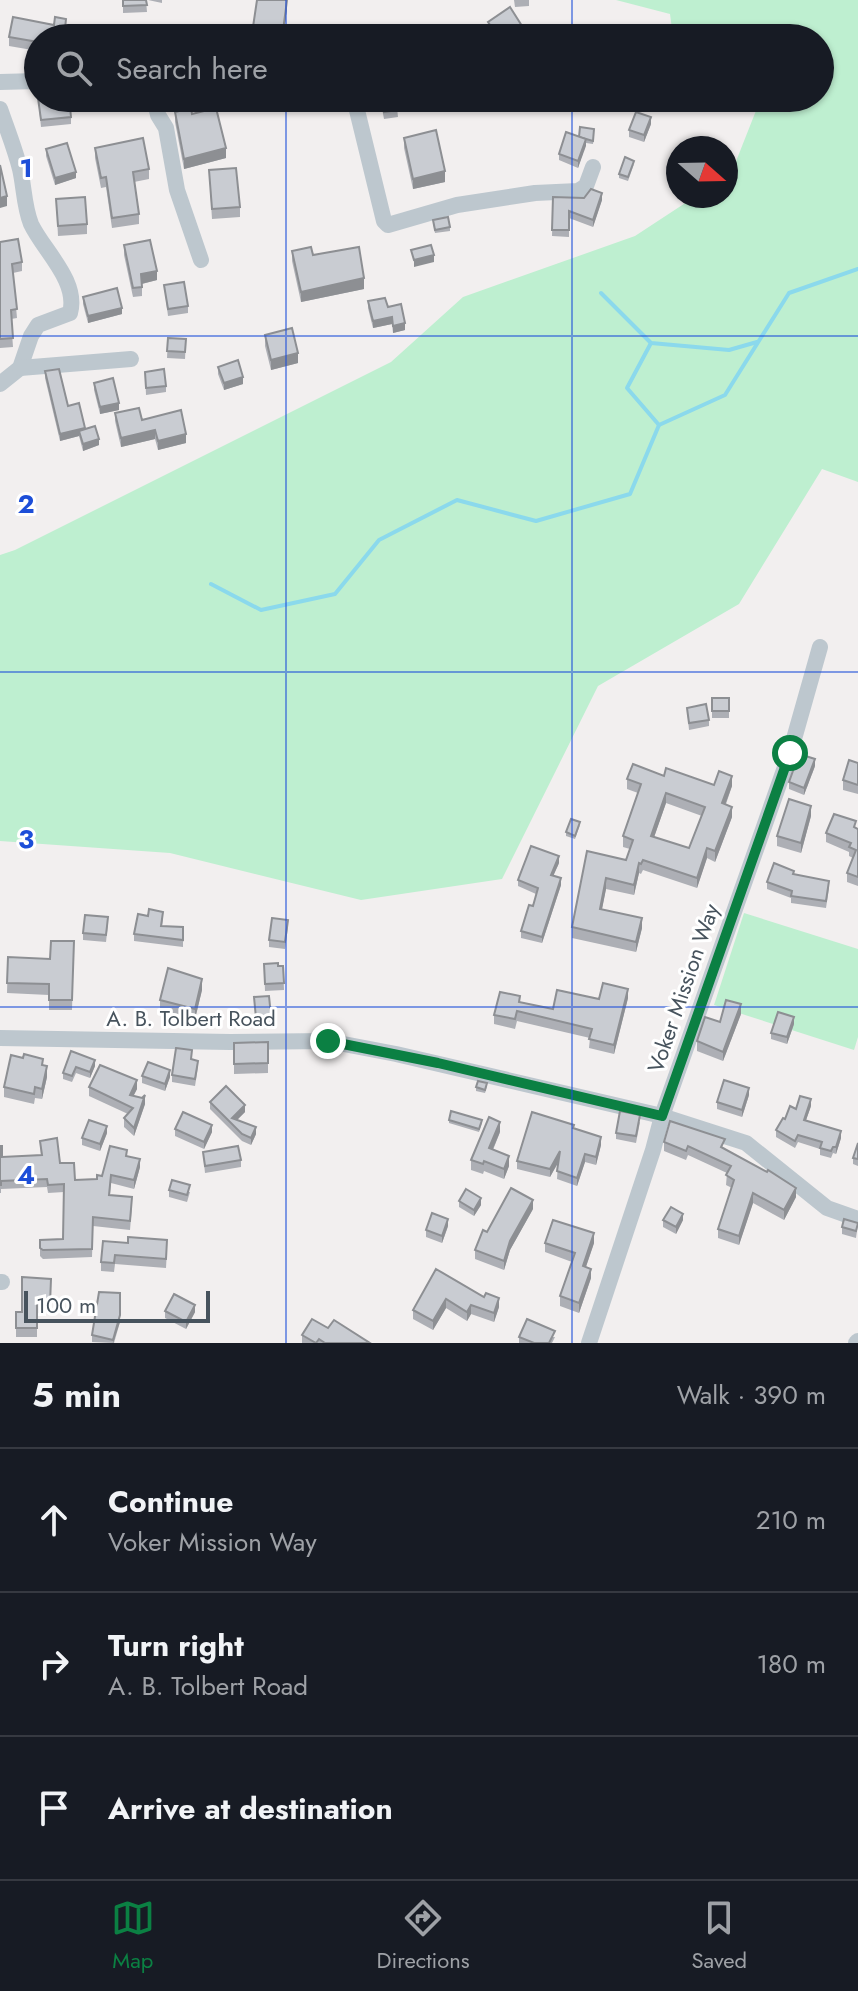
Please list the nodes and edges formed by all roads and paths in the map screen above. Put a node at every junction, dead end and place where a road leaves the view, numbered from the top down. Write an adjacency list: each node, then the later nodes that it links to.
1 (24, 81): 2 (street)
2 (0, 82)
3 (0, 109): 9 (street)
4 (157, 112): 7 (street)
5 (357, 112): 6 (street)
6 (593, 167)
7 (201, 260)
8 (131, 359): 9 (street)
9 (20, 368): 10 (street)
10 (0, 384)
11 (820, 647): 13 (street, Voker Mission Way)
12 (0, 1038): 13 (street, A. B. Tolbert Road)
13 (662, 1116): 14 (street, A. B. Tolbert Road); 15 (street, Voker Mission Way)
14 (858, 1219)
15 (589, 1343)

